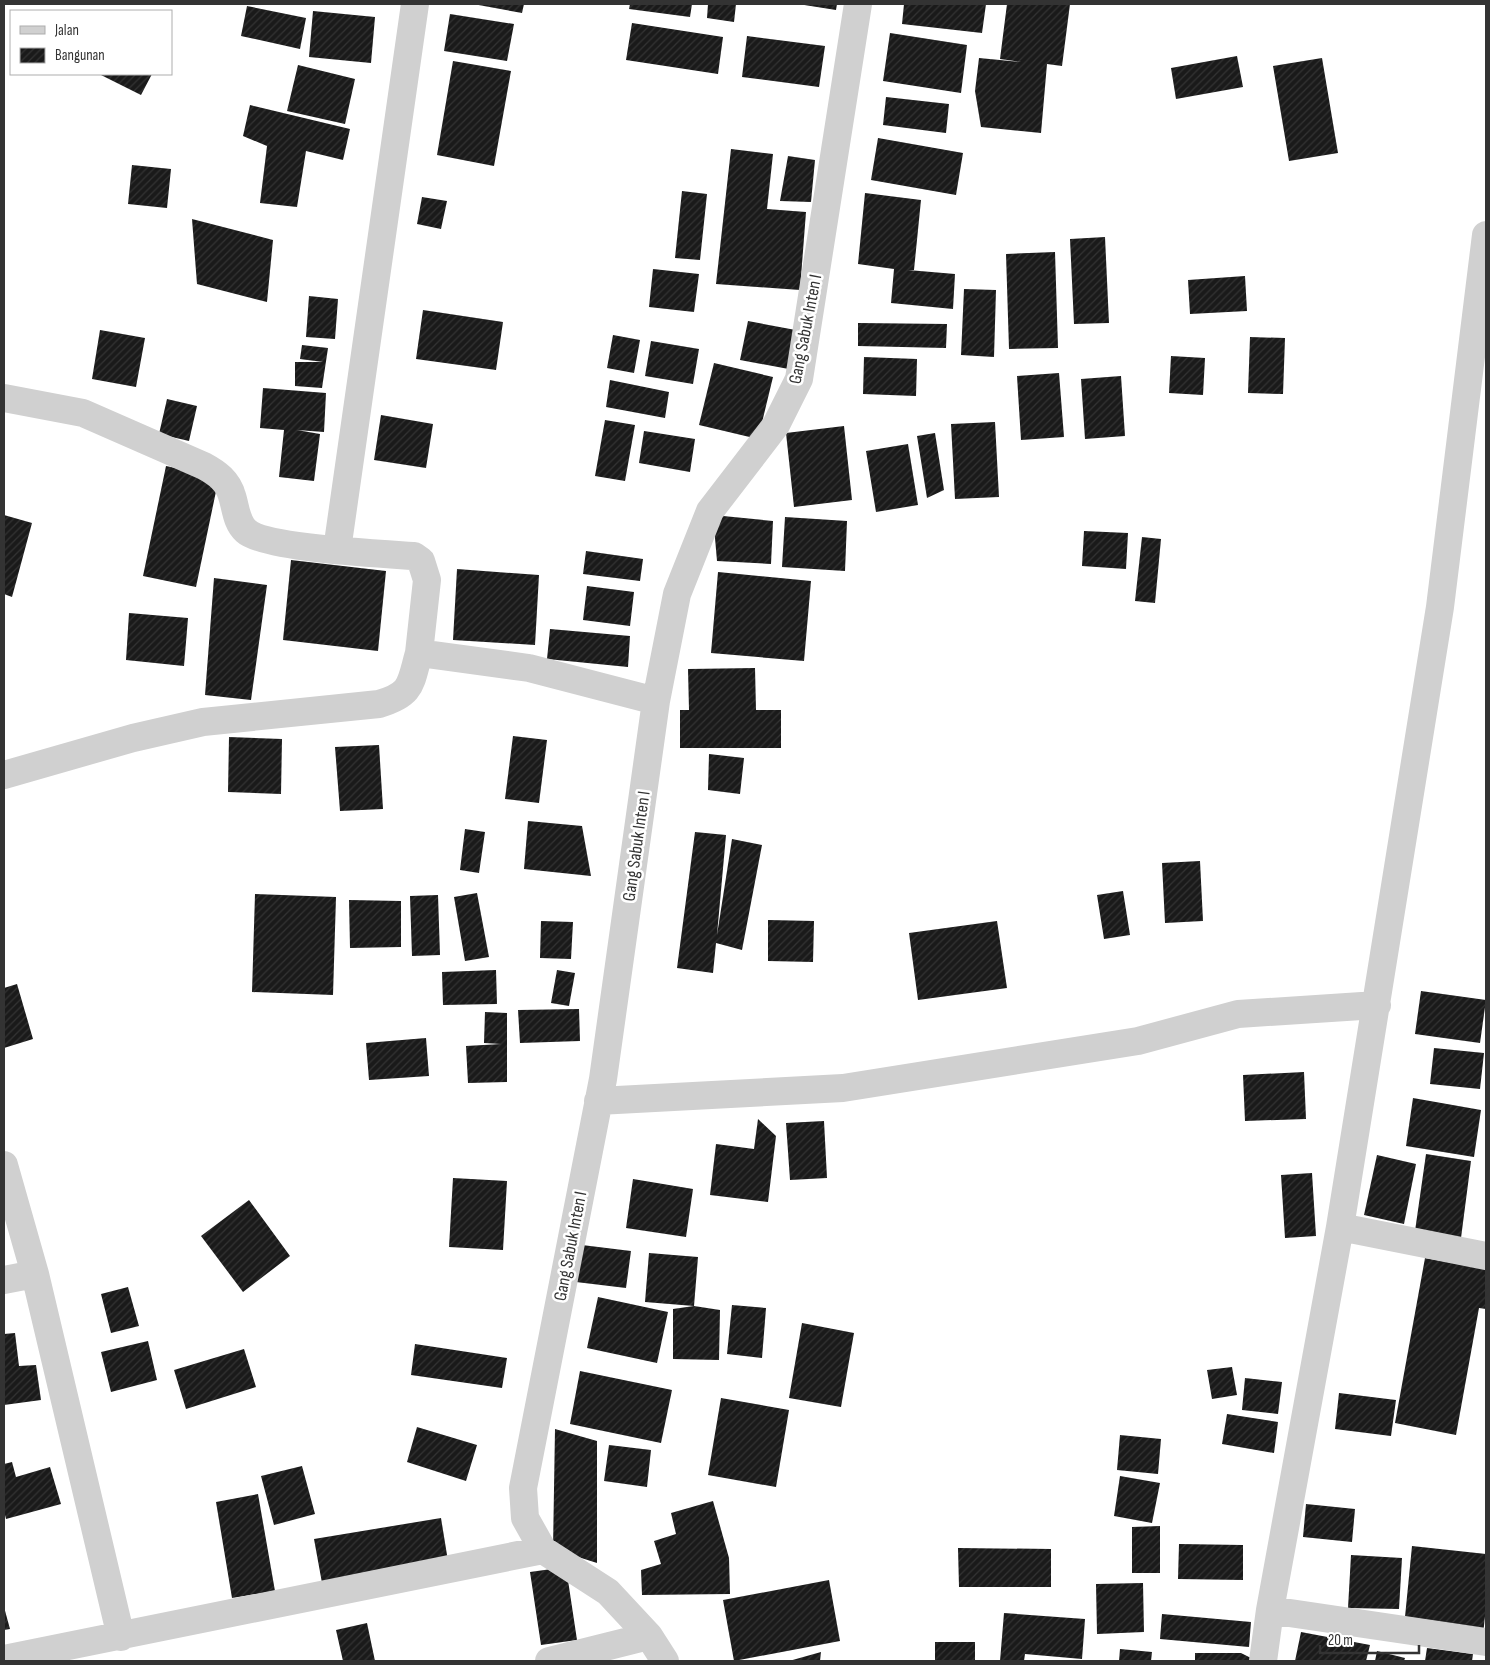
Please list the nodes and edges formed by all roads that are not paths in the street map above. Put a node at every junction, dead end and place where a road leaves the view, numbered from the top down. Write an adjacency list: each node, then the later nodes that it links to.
1 (415, 4): 5 (street)
2 (858, 4): 7 (street, Gang Sabuk Inten I)
3 (1486, 235): 9 (street)
4 (4, 398): 5 (street)
5 (337, 550): 6 (street)
6 (419, 653): 7 (street); 8 (street)
7 (656, 701): 10 (street, Gang Sabuk Inten I)
8 (4, 775)
9 (1377, 1005): 10 (street); 12 (street)
10 (598, 1101): 16 (street, Gang Sabuk Inten I)
11 (4, 1165): 14 (street)
12 (1340, 1227): 13 (street); 17 (street)
13 (1486, 1256)
14 (35, 1274): 15 (street); 19 (street)
15 (4, 1280)
16 (543, 1550): 18 (street, Gang Sabuk Inten I); 19 (street)
17 (1270, 1610): 20 (street); 24 (street)
18 (649, 1636): 22 (street); 23 (street, Gang Sabuk Inten I)
19 (121, 1637): 21 (street)
20 (1486, 1642)
21 (4, 1660)
22 (549, 1661)
23 (665, 1661)
24 (1263, 1661)

